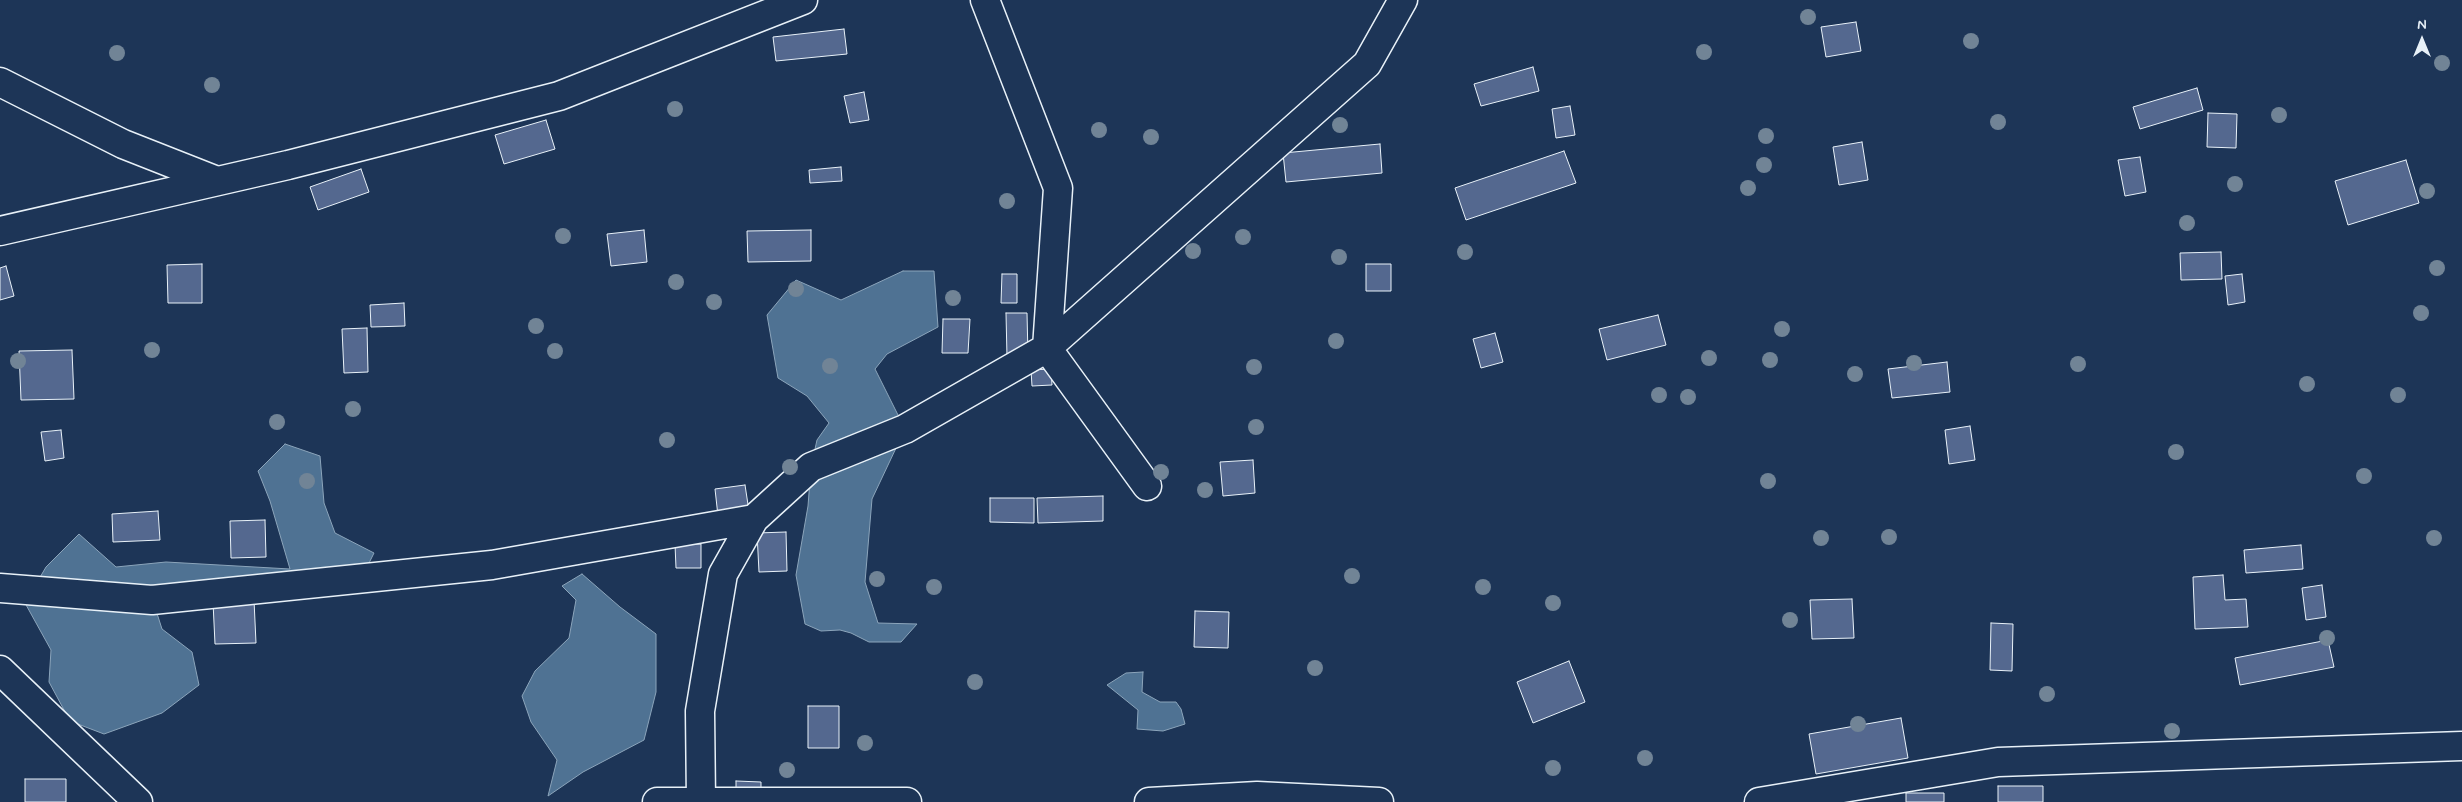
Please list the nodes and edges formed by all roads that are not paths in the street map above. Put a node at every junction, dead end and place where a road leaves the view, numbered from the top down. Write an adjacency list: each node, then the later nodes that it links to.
1 (803, 0): 5 (street)
2 (985, 0): 7 (street)
3 (1403, 0): 7 (street)
4 (0, 82): 5 (street)
5 (217, 181): 6 (street)
6 (0, 231)
7 (1047, 348): 8 (street); 9 (street)
8 (1147, 486)
9 (754, 519): 10 (street); 15 (street)
10 (0, 588)
11 (0, 670): 13 (street)
12 (2462, 746): 19 (street)
13 (138, 802)
14 (657, 802): 15 (street)
15 (701, 802): 16 (street)
16 (907, 802)
17 (1149, 802): 18 (street)
18 (1379, 802)
19 (1759, 802)

